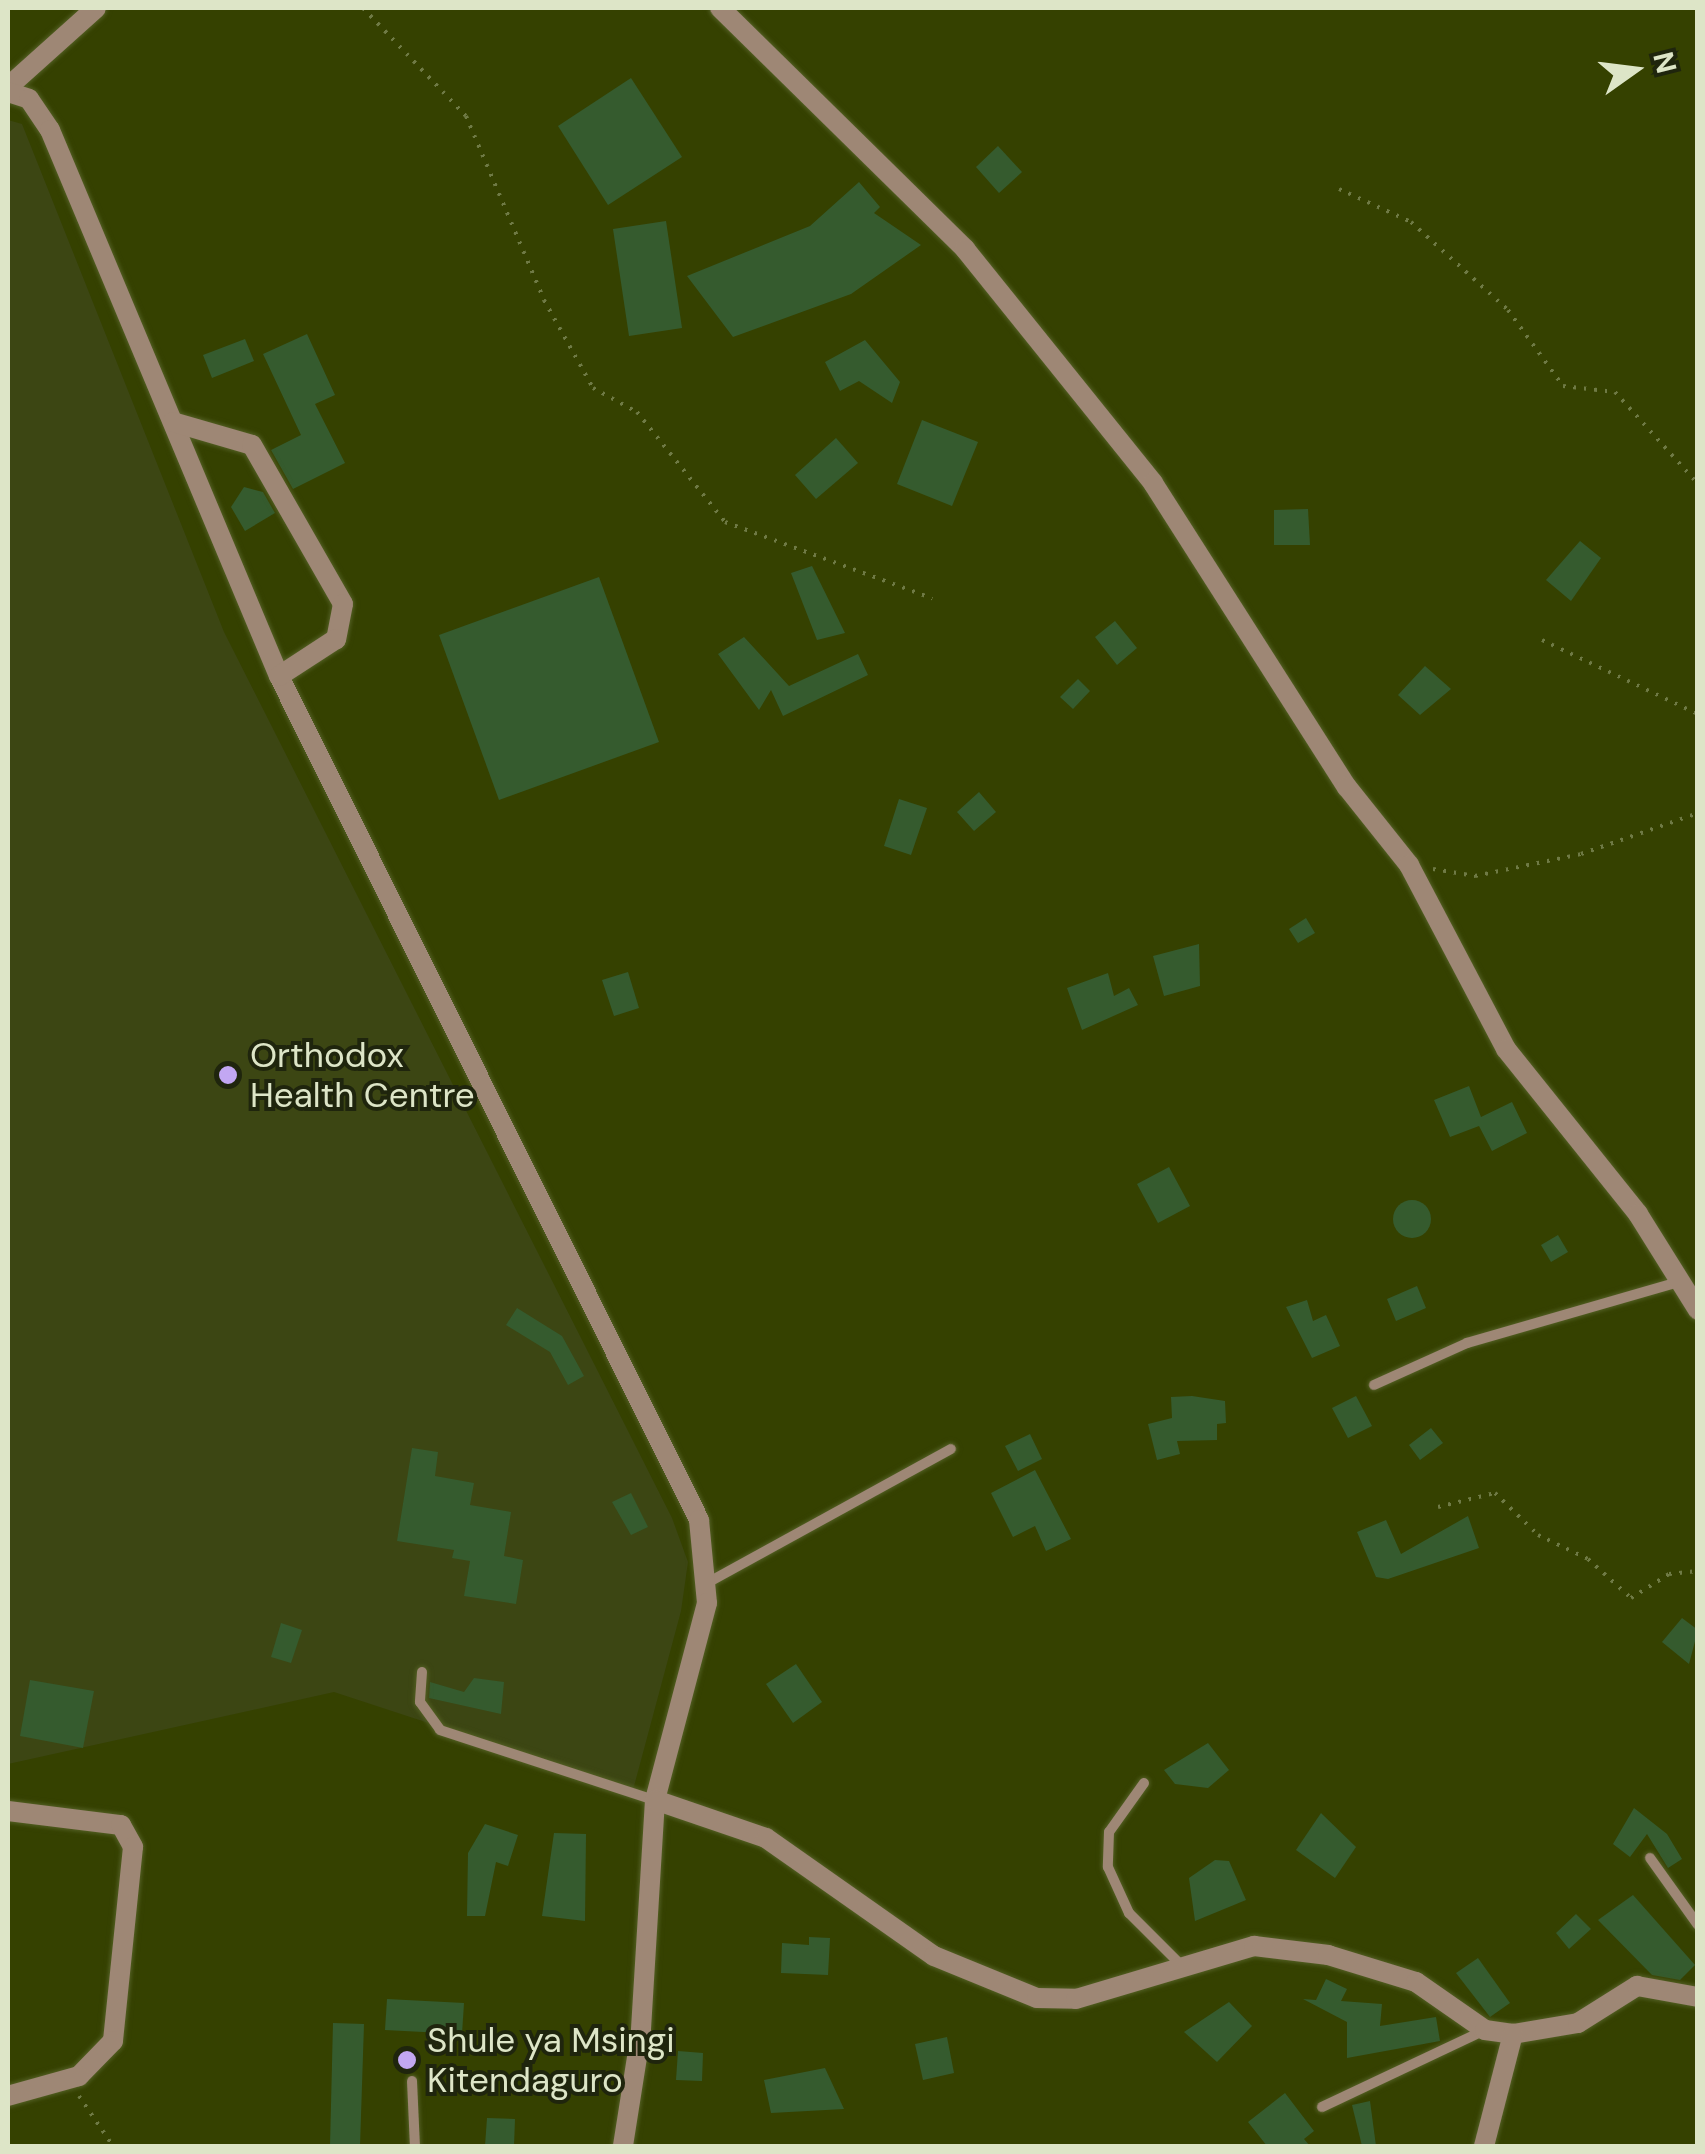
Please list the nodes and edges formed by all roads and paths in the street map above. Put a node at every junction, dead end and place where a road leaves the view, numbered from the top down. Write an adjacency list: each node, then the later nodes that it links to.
1 (96, 8): 4 (street)
2 (364, 8): 8 (path)
3 (720, 8): 13 (street)
4 (8, 90): 6 (street)
5 (1339, 189): 7 (path)
6 (174, 422): 10 (street); 10 (street)
7 (1698, 484)
8 (932, 598)
9 (1542, 640): 11 (path)
10 (279, 676): 20 (street)
11 (1698, 714)
12 (1698, 813): 13 (path)
13 (1408, 864): 14 (street)
14 (1678, 1282): 15 (street); 16 (lane)
15 (1698, 1310)
16 (1374, 1385)
17 (951, 1449): 20 (lane)
18 (1438, 1507): 19 (path)
19 (1698, 1572)
20 (709, 1582): 23 (street)
21 (422, 1672): 23 (lane)
22 (1144, 1783): 27 (lane)
23 (655, 1800): 27 (street); 37 (street)
24 (8, 1811): 31 (street)
25 (1650, 1858): 26 (lane)
26 (1698, 1924)
27 (1178, 1962): 29 (street)
28 (1698, 1997): 30 (street)
29 (1485, 2030): 30 (street); 34 (lane)
30 (1513, 2034): 38 (street)
31 (66, 2081): 33 (street); 35 (path)
32 (412, 2081): 36 (lane)
33 (8, 2096)
34 (1322, 2106)
35 (114, 2146)
36 (415, 2146)
37 (622, 2146)
38 (1484, 2146)

